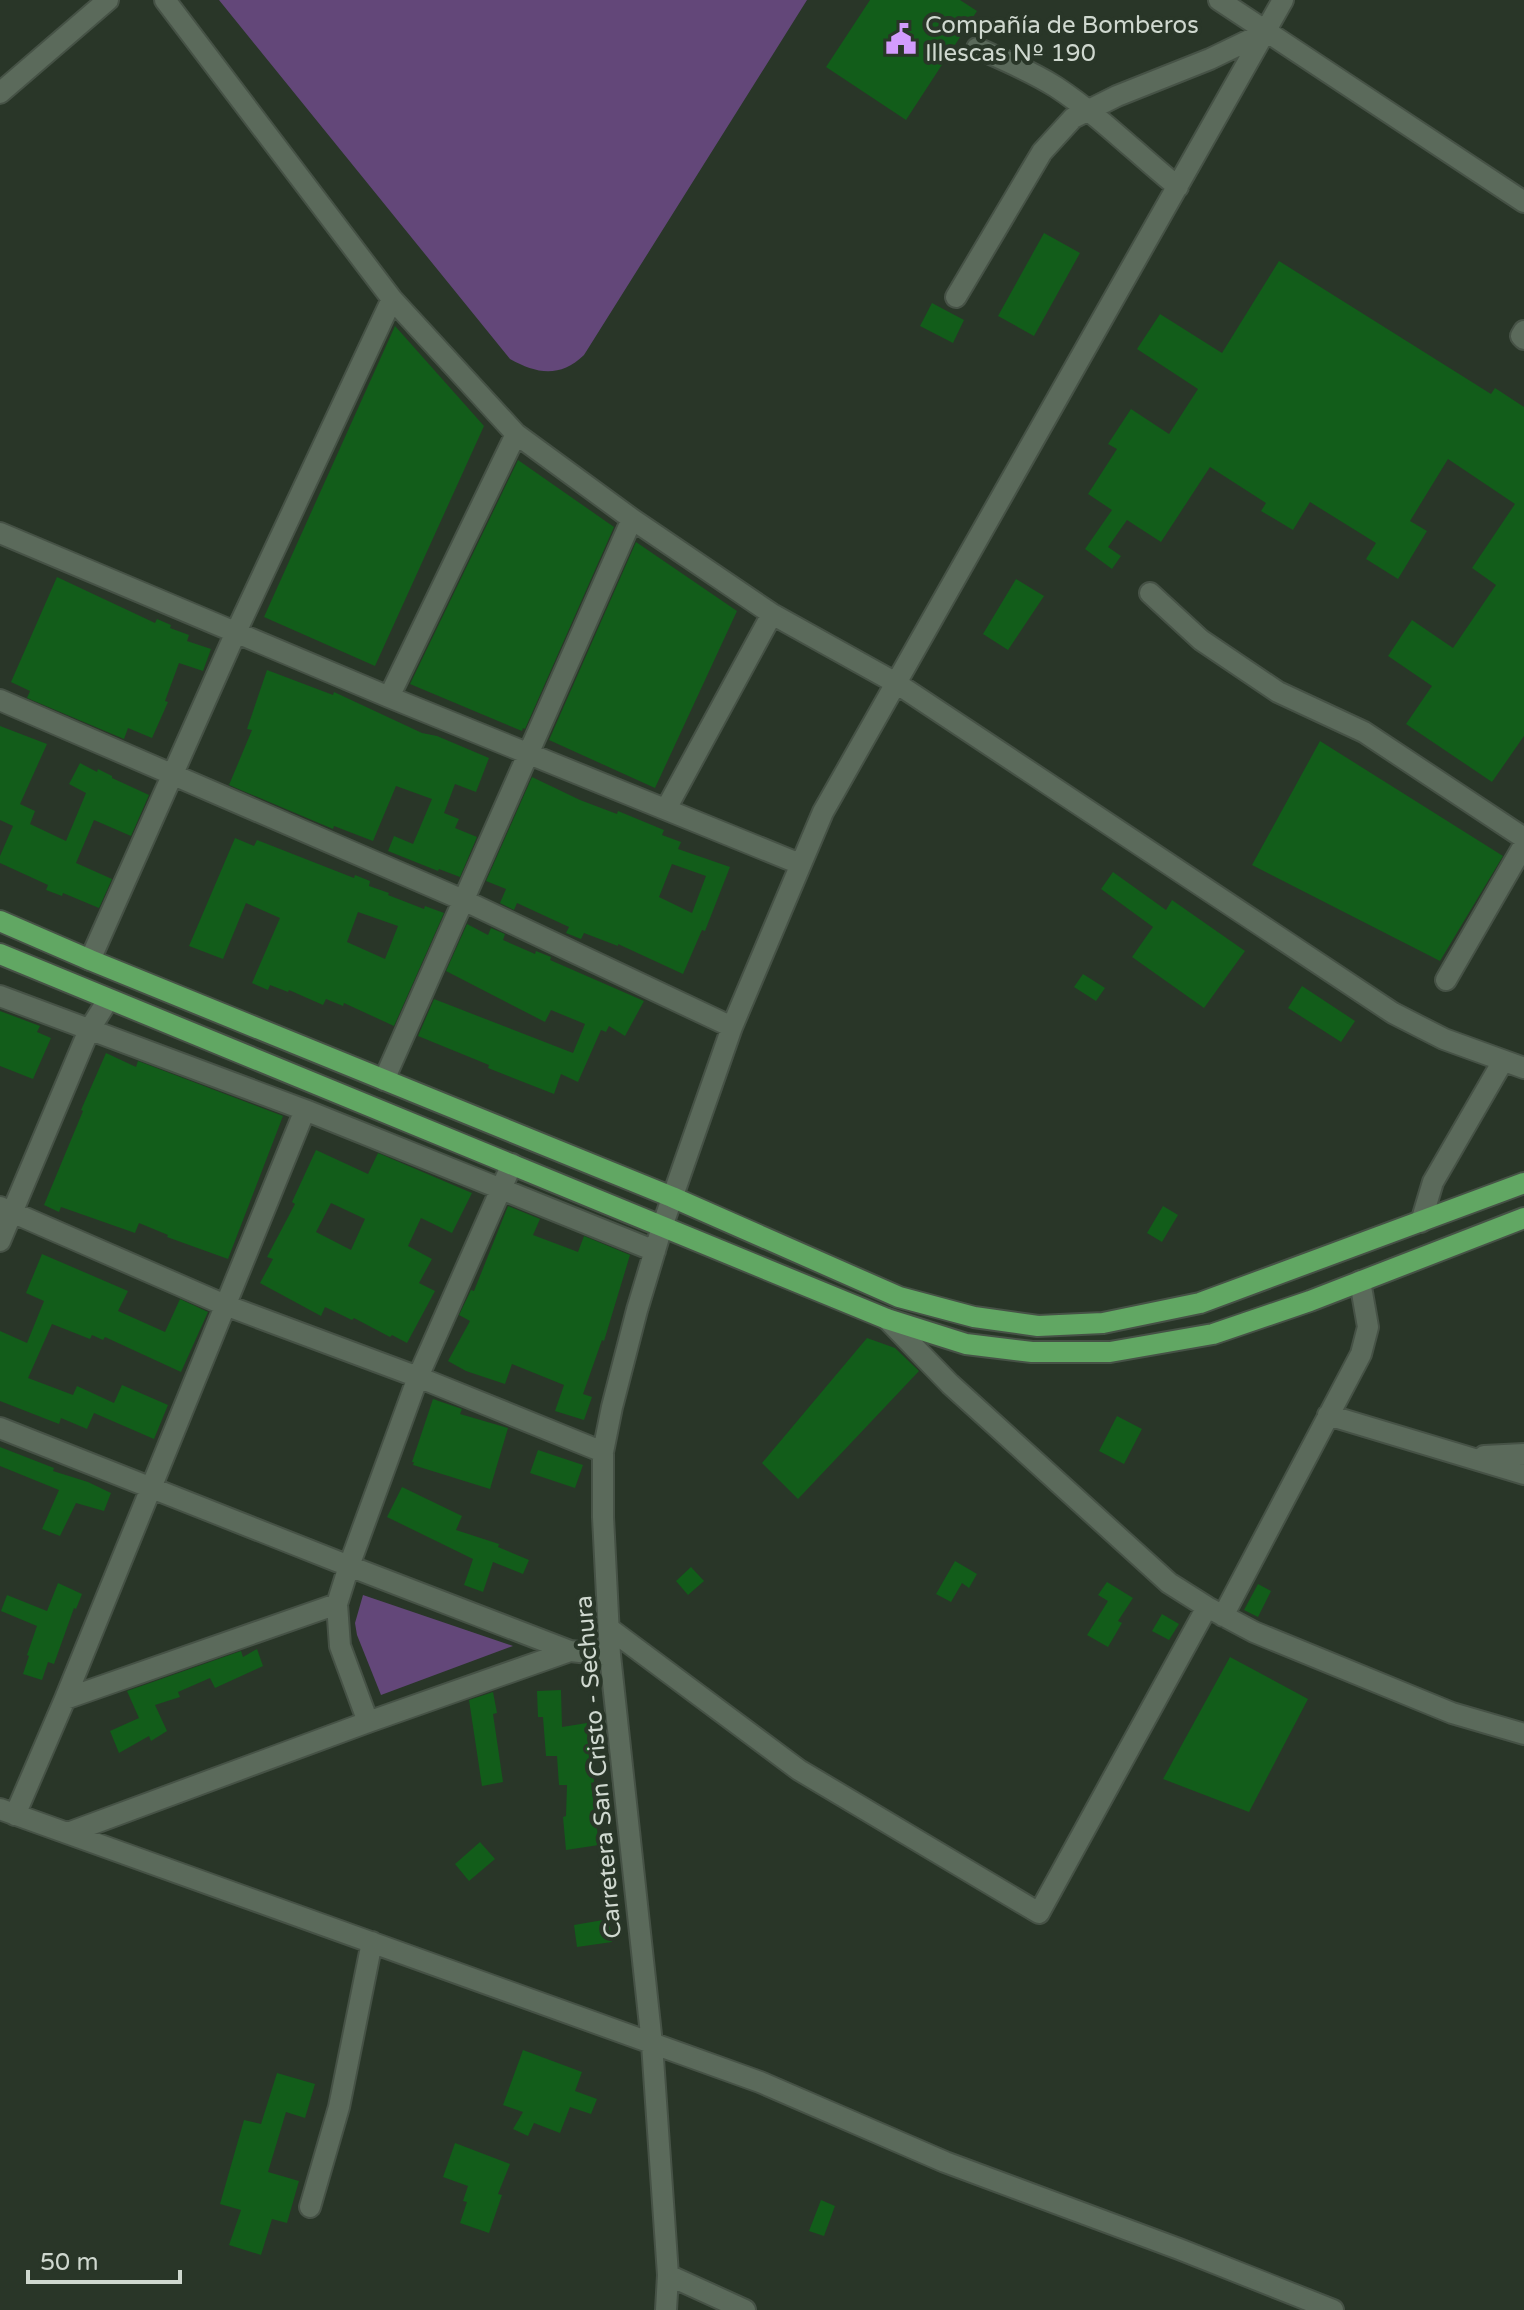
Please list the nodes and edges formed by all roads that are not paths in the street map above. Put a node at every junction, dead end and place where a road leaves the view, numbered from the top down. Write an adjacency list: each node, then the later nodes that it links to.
1 (108, 0): 7 (street)
2 (165, 0): 13 (street)
3 (1219, 0): 5 (street)
4 (1283, 0): 5 (street, Carretera San Cristo - Sechura)
5 (1266, 32): 9 (street); 10 (street, Carretera San Cristo - Sechura); 11 (street)
6 (977, 48): 9 (street)
7 (0, 93): 8 (street)
8 (0, 102)
9 (1088, 111): 10 (street); 12 (street)
10 (1178, 187): 22 (street, Carretera San Cristo - Sechura)
11 (1524, 202)
12 (956, 297)
13 (392, 299): 16 (street); 21 (street)
14 (1524, 331): 15 (street)
15 (1524, 339)
16 (516, 434): 17 (street); 23 (street)
17 (632, 519): 20 (street); 25 (street)
18 (0, 533): 21 (street)
19 (1150, 593): 28 (street)
20 (772, 614): 22 (street); 27 (street)
21 (236, 632): 23 (street); 26 (street)
22 (896, 683): 30 (street, Carretera San Cristo - Sechura); 40 (street)
23 (389, 697): 25 (street)
24 (0, 700): 26 (street)
25 (529, 752): 27 (street); 31 (street)
26 (173, 775): 31 (street); 34 (street)
27 (666, 809): 30 (street)
28 (1524, 838)
29 (1524, 845): 35 (street)
30 (800, 864): 38 (street, Carretera San Cristo - Sechura)
31 (463, 900): 38 (street); 42 (street)
32 (0, 921): 34 (main road)
33 (0, 954): 37 (main road)
34 (90, 960): 42 (main road)
35 (1446, 980)
36 (0, 996): 39 (street)
37 (108, 1000): 39 (street); 44 (main road)
38 (732, 1027): 47 (street, Carretera San Cristo - Sechura)
39 (89, 1030): 43 (street); 48 (street)
40 (1503, 1061): 41 (street); 50 (street)
41 (1524, 1068)
42 (384, 1080): 47 (main road)
43 (305, 1110): 46 (street); 55 (street)
44 (512, 1164): 46 (street); 51 (main road)
45 (1524, 1183): 50 (main road)
46 (501, 1190): 53 (street); 57 (street)
47 (672, 1197): 50 (main road); 51 (street, Carretera San Cristo - Sechura)
48 (6, 1209): 52 (street); 55 (street)
49 (1524, 1218): 54 (main road)
50 (1421, 1222)
51 (662, 1227): 53 (street, Carretera San Cristo - Sechura); 56 (main road)
52 (0, 1241)
53 (655, 1251): 60 (street, Carretera San Cristo - Sechura)
54 (1360, 1281): 56 (main road); 58 (street)
55 (225, 1305): 57 (street); 64 (street)
56 (887, 1319): 67 (street)
57 (418, 1377): 60 (street); 65 (street)
58 (1328, 1415): 62 (street); 67 (street)
59 (0, 1428): 64 (street)
60 (603, 1452): 68 (street, Carretera San Cristo - Sechura)
61 (1524, 1454): 62 (street)
62 (1469, 1457): 63 (street)
63 (1524, 1474)
64 (152, 1487): 65 (street); 71 (street)
65 (349, 1566): 66 (street); 69 (street)
66 (337, 1604): 71 (street); 72 (street)
67 (1215, 1612): 68 (street); 73 (street)
68 (610, 1629): 70 (street, Carretera San Cristo - Sechura)
69 (570, 1651): 70 (street); 72 (street)
70 (610, 1655): 77 (street, Carretera San Cristo - Sechura)
71 (65, 1699): 74 (street)
72 (368, 1722): 75 (street)
73 (1524, 1734)
74 (8, 1812): 75 (street)
75 (68, 1833): 76 (street)
76 (372, 1942): 77 (street); 78 (street)
77 (652, 2044): 79 (street, Carretera San Cristo - Sechura); 82 (street)
78 (310, 2207)
79 (668, 2275): 80 (street, Carretera San Cristo - Sechura); 81 (street)
80 (666, 2310)
81 (745, 2310)
82 (1333, 2310)

